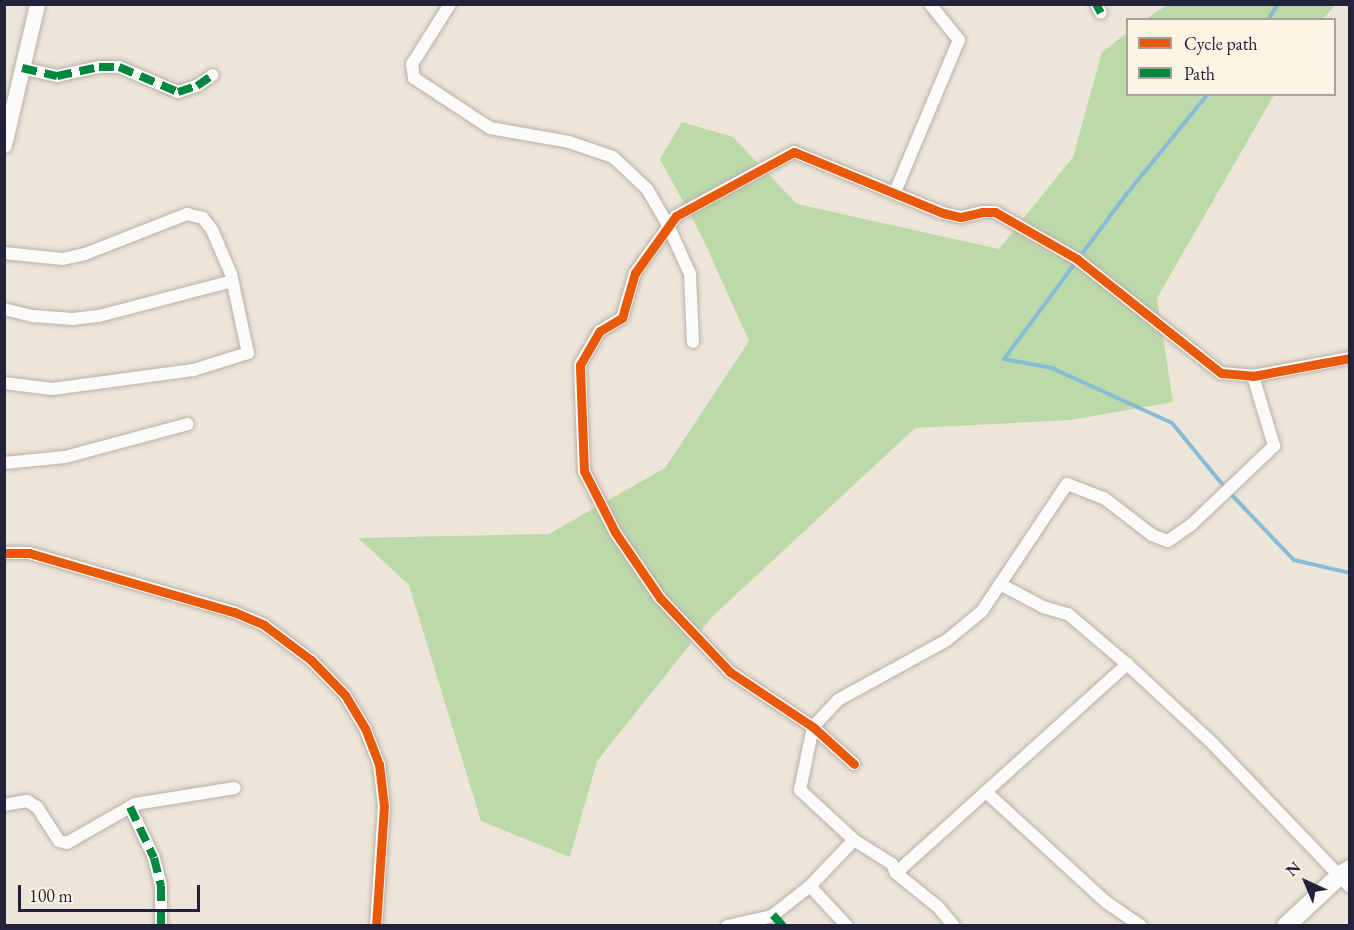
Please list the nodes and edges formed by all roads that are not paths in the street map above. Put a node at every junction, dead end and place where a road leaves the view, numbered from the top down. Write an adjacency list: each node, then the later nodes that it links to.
1 (37, 4): 4 (street)
2 (450, 4): 8 (street)
3 (930, 4): 7 (street)
4 (22, 68): 5 (street); 6 (street)
5 (213, 75)
6 (4, 145)
7 (895, 192): 8 (street); 14 (street)
8 (668, 225): 12 (street); 21 (street)
9 (4, 252): 10 (street)
10 (232, 281): 11 (street); 15 (street)
11 (4, 309)
12 (693, 342)
13 (1350, 358): 14 (street)
14 (1253, 376): 19 (street)
15 (4, 383)
16 (189, 424): 17 (street)
17 (4, 463)
18 (4, 553): 33 (street)
19 (1000, 584): 20 (street); 21 (street)
20 (1127, 664): 24 (street); 29 (street)
21 (813, 727): 22 (street); 27 (street)
22 (854, 764)
23 (235, 788): 26 (street)
24 (986, 792): 28 (street); 38 (street)
25 (4, 805): 26 (street)
26 (130, 807): 32 (street)
27 (854, 840): 28 (street); 30 (street)
28 (896, 873): 37 (street)
29 (1346, 878): 39 (main road)
30 (810, 886): 31 (street); 36 (street)
31 (773, 915): 34 (street); 35 (street)
32 (161, 926)
33 (376, 926)
34 (727, 926)
35 (783, 926)
36 (847, 926)
37 (954, 926)
38 (1141, 926)
39 (1286, 926)

